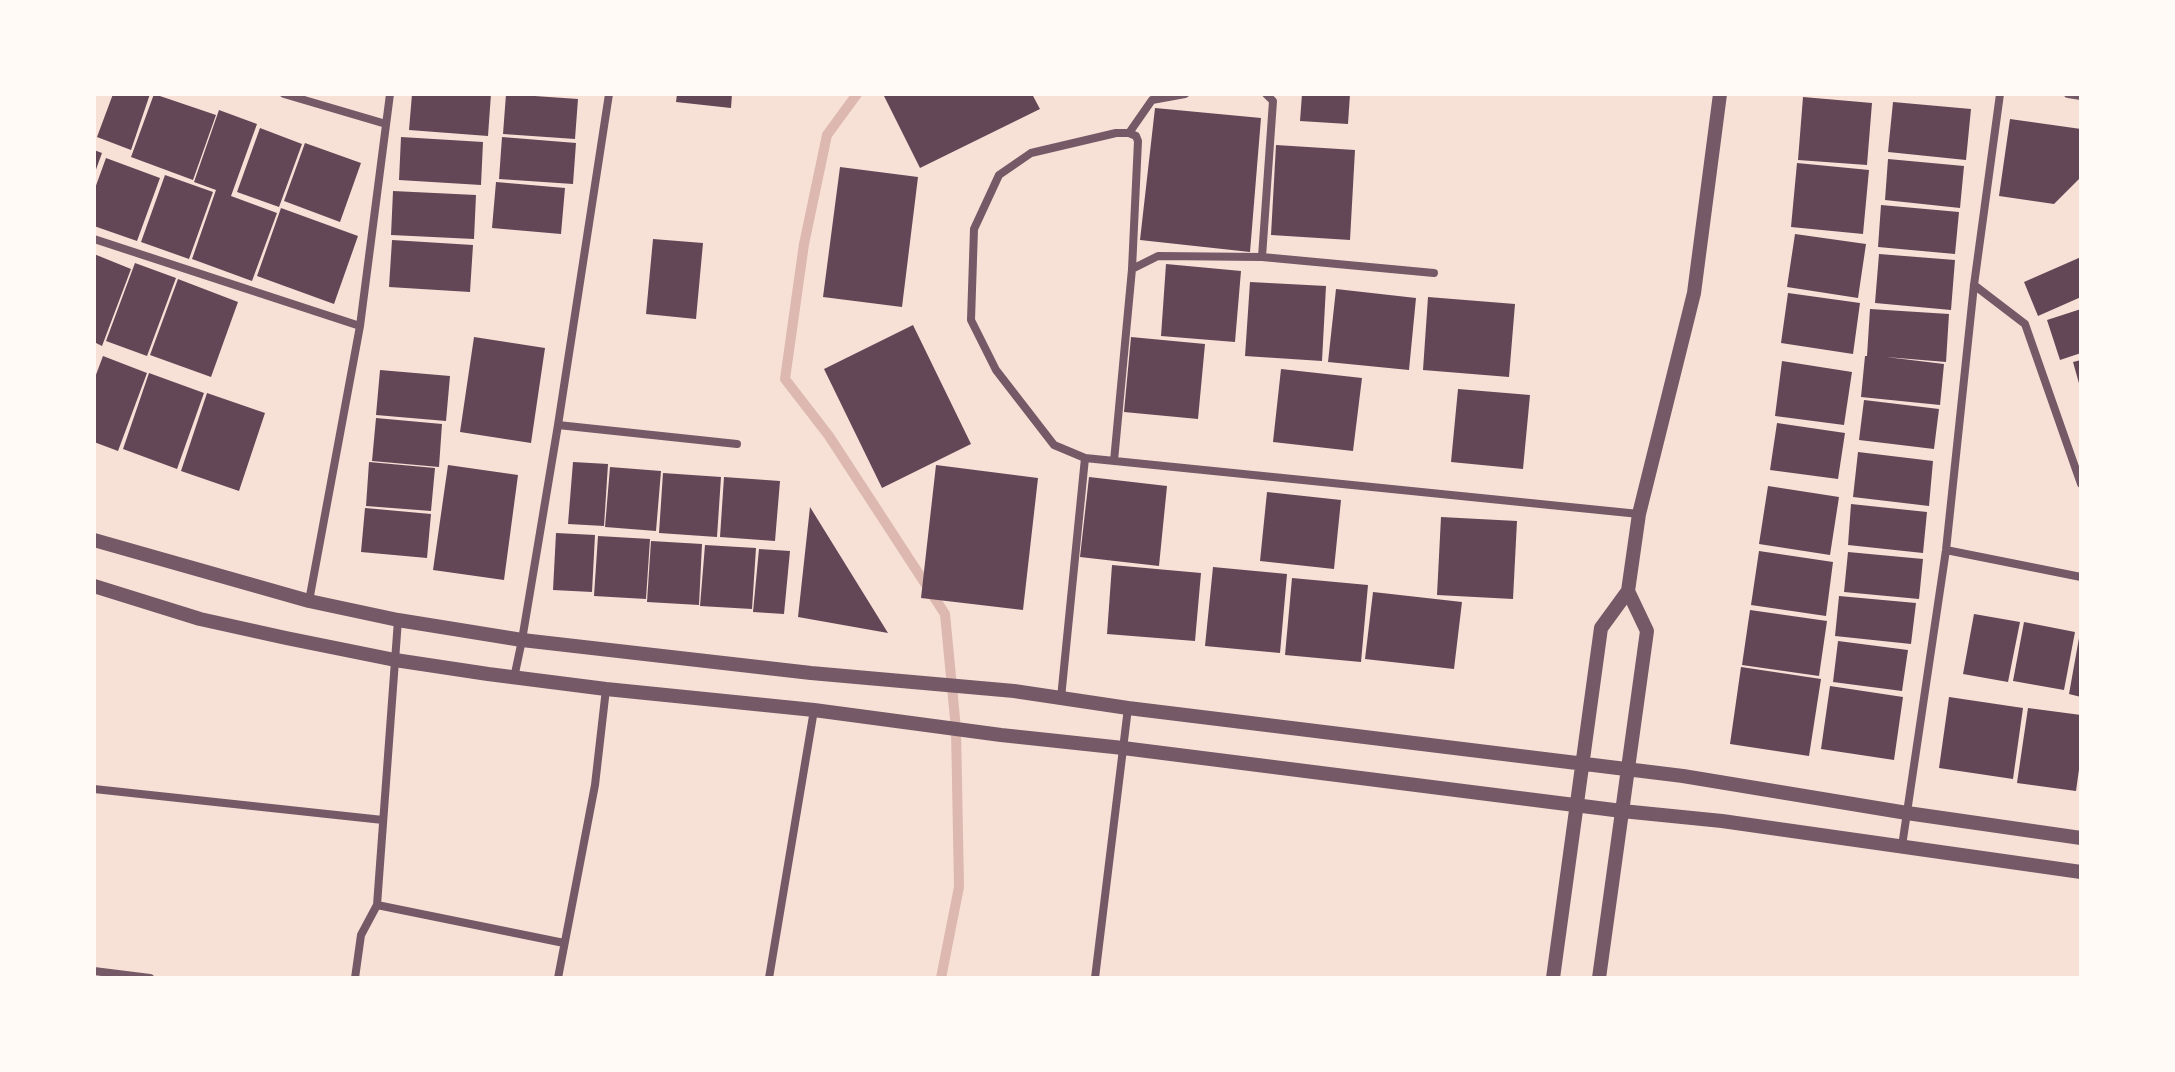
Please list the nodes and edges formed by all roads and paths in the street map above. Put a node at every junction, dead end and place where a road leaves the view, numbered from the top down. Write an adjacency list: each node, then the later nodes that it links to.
1 (284, 94): 10 (street)
2 (390, 94): 10 (street)
3 (609, 94): 18 (street)
4 (1185, 94): 11 (street)
5 (1266, 94): 13 (street)
6 (1720, 94): 23 (street)
7 (2000, 94): 16 (street)
8 (2068, 94): 9 (street)
9 (2081, 96)
10 (386, 124): 17 (street)
11 (1129, 133): 14 (street); 20 (street)
12 (94, 239): 17 (street)
13 (1262, 257): 14 (street); 15 (street)
14 (1132, 269): 21 (street)
15 (1434, 273)
16 (1974, 285): 22 (street); 25 (street)
17 (360, 326): 29 (street)
18 (558, 425): 19 (street); 31 (street)
19 (737, 444)
20 (1085, 458): 21 (street); 35 (street)
21 (1114, 461): 23 (street)
22 (2081, 484)
23 (1639, 514): 28 (street)
24 (94, 540): 29 (street)
25 (1946, 550): 26 (street); 44 (street)
26 (2081, 577)
27 (94, 586): 32 (street)
28 (1628, 591): 39 (street); 40 (street)
29 (309, 601): 30 (street)
30 (398, 620): 31 (street); 32 (street)
31 (522, 640): 33 (street); 35 (street)
32 (395, 660): 33 (street); 45 (street)
33 (514, 678): 34 (street)
34 (606, 689): 37 (street); 50 (street)
35 (1061, 698): 36 (street)
36 (1128, 708): 38 (street); 39 (street)
37 (814, 710): 38 (street); 55 (street)
38 (1123, 748): 42 (street); 56 (street)
39 (1582, 763): 40 (street); 42 (street)
40 (1628, 769): 43 (street); 44 (street)
41 (94, 789): 45 (street)
42 (1577, 805): 43 (street); 57 (street)
43 (1622, 811): 47 (street); 58 (street)
44 (1907, 813): 46 (street); 47 (street)
45 (383, 820): 49 (street)
46 (2081, 838)
47 (1902, 846): 48 (street)
48 (2081, 872)
49 (377, 905): 50 (street); 53 (street)
50 (564, 943): 54 (street)
51 (94, 971): 52 (street)
52 (150, 978)
53 (355, 978)
54 (558, 978)
55 (769, 978)
56 (1095, 978)
57 (1553, 978)
58 (1599, 978)

